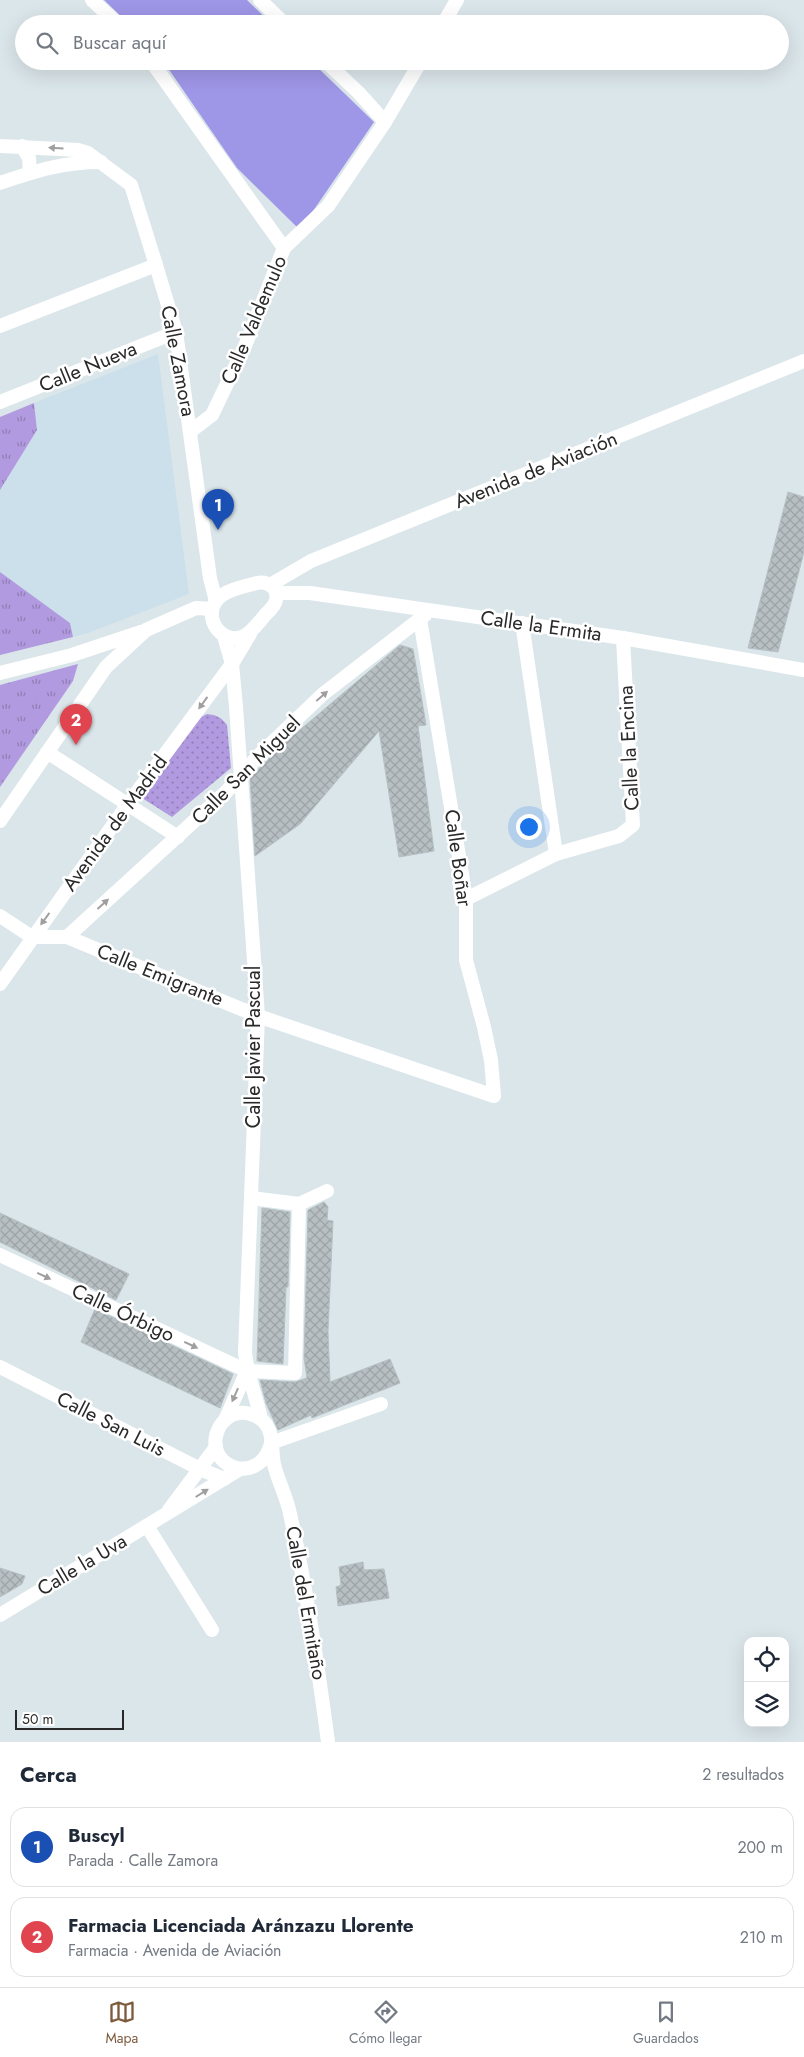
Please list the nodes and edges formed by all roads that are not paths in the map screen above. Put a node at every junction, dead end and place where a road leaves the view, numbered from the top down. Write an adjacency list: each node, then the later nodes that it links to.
1 (92, 0): 4 (street)
2 (260, 0): 5 (street)
3 (457, 0): 6 (street)
4 (108, 15)
5 (276, 15)
6 (448, 15)
7 (157, 70): 16 (street)
8 (335, 70): 10 (street)
9 (416, 70): 10 (street, Calle Valdemulo)
10 (385, 122): 16 (street, Calle Valdemulo)
11 (0, 146): 12 (street, Calle Zamora)
12 (22, 146): 13 (street, Calle Zamora, one-way to 12); 14 (street)
13 (101, 162): 14 (street); 17 (street, Calle Zamora)
14 (30, 173): 15 (street)
15 (0, 183)
16 (284, 248): 22 (street, Calle Valdemulo)
17 (156, 265): 18 (street); 19 (street, Calle Zamora)
18 (0, 326)
19 (176, 332): 21 (street, Calle Nueva); 22 (street, Calle Zamora)
20 (804, 361): 24 (street, Avenida de Aviación)
21 (0, 402)
22 (191, 431): 23 (street, Calle Zamora)
23 (210, 578): 25 (street); 26 (street, Calle Zamora)
24 (273, 589): 25 (street); 27 (street, Calle la Ermita); 31 (street)
25 (228, 591): 26 (street)
26 (214, 605): 30 (street); 32 (street)
27 (431, 610): 28 (street, Calle San Miguel); 29 (street, Calle la Ermita)
28 (420, 619): 38 (street, Calle San Miguel, one-way to 28); 43 (street, Calle Boñar)
29 (522, 623): 33 (street, Calle la Ermita); 42 (street)
30 (146, 630): 36 (street); 37 (street)
31 (250, 634): 32 (street); 34 (street)
32 (224, 636): 34 (street, Calle Javier Pascual)
33 (623, 638): 35 (street, Calle la Ermita); 42 (street, Calle la Encina)
34 (232, 664): 38 (street, Calle Javier Pascual); 39 (street, Avenida de Madrid, one-way to 39)
35 (804, 670)
36 (0, 672)
37 (47, 752): 39 (street); 40 (street)
38 (240, 776): 41 (street, Calle San Miguel); 48 (street, Calle Javier Pascual)
39 (128, 804): 41 (street); 45 (street, Avenida de Madrid, one-way to 45)
40 (0, 821)
41 (178, 836): 46 (street, Calle San Miguel, one-way to 41)
42 (556, 854): 43 (street, Calle la Encina)
43 (466, 898): 49 (street, Calle Boñar)
44 (0, 916): 45 (street)
45 (32, 937): 46 (street, Calle Emigrante); 47 (street, Avenida de Madrid)
46 (67, 937): 48 (street, Calle Emigrante)
47 (0, 984)
48 (258, 1016): 49 (street, Calle Emigrante); 51 (street, Calle Javier Pascual)
49 (494, 1096)
50 (327, 1191): 52 (street)
51 (251, 1198): 52 (street); 55 (street, Calle Javier Pascual)
52 (299, 1204): 55 (street)
53 (0, 1255): 55 (street, Calle Órbigo, one-way to 55)
54 (0, 1367): 64 (street, Calle San Luis)
55 (247, 1370): 57 (street, Calle Javier Pascual); 58 (street, Calle Javier Pascual, one-way to 58)
56 (381, 1404): 59 (street)
57 (261, 1419): 58 (street); 59 (street)
58 (225, 1420): 60 (street)
59 (272, 1443): 61 (street, Calle del Ermitaño); 62 (street)
60 (216, 1447): 63 (street); 64 (street, Calle la Uva)
61 (274, 1465): 62 (street); 70 (street, Calle del Ermitaño)
62 (257, 1466): 63 (street)
63 (240, 1468): 65 (street, Calle la Uva)
64 (200, 1469): 65 (street, Calle San Luis); 66 (street, Calle la Uva)
65 (224, 1479): 66 (street, Calle la Uva, one-way to 65)
66 (164, 1516): 67 (street, Calle la Uva)
67 (147, 1526): 68 (street, Calle la Uva); 69 (street)
68 (0, 1615)
69 (212, 1630)
70 (328, 1742)

